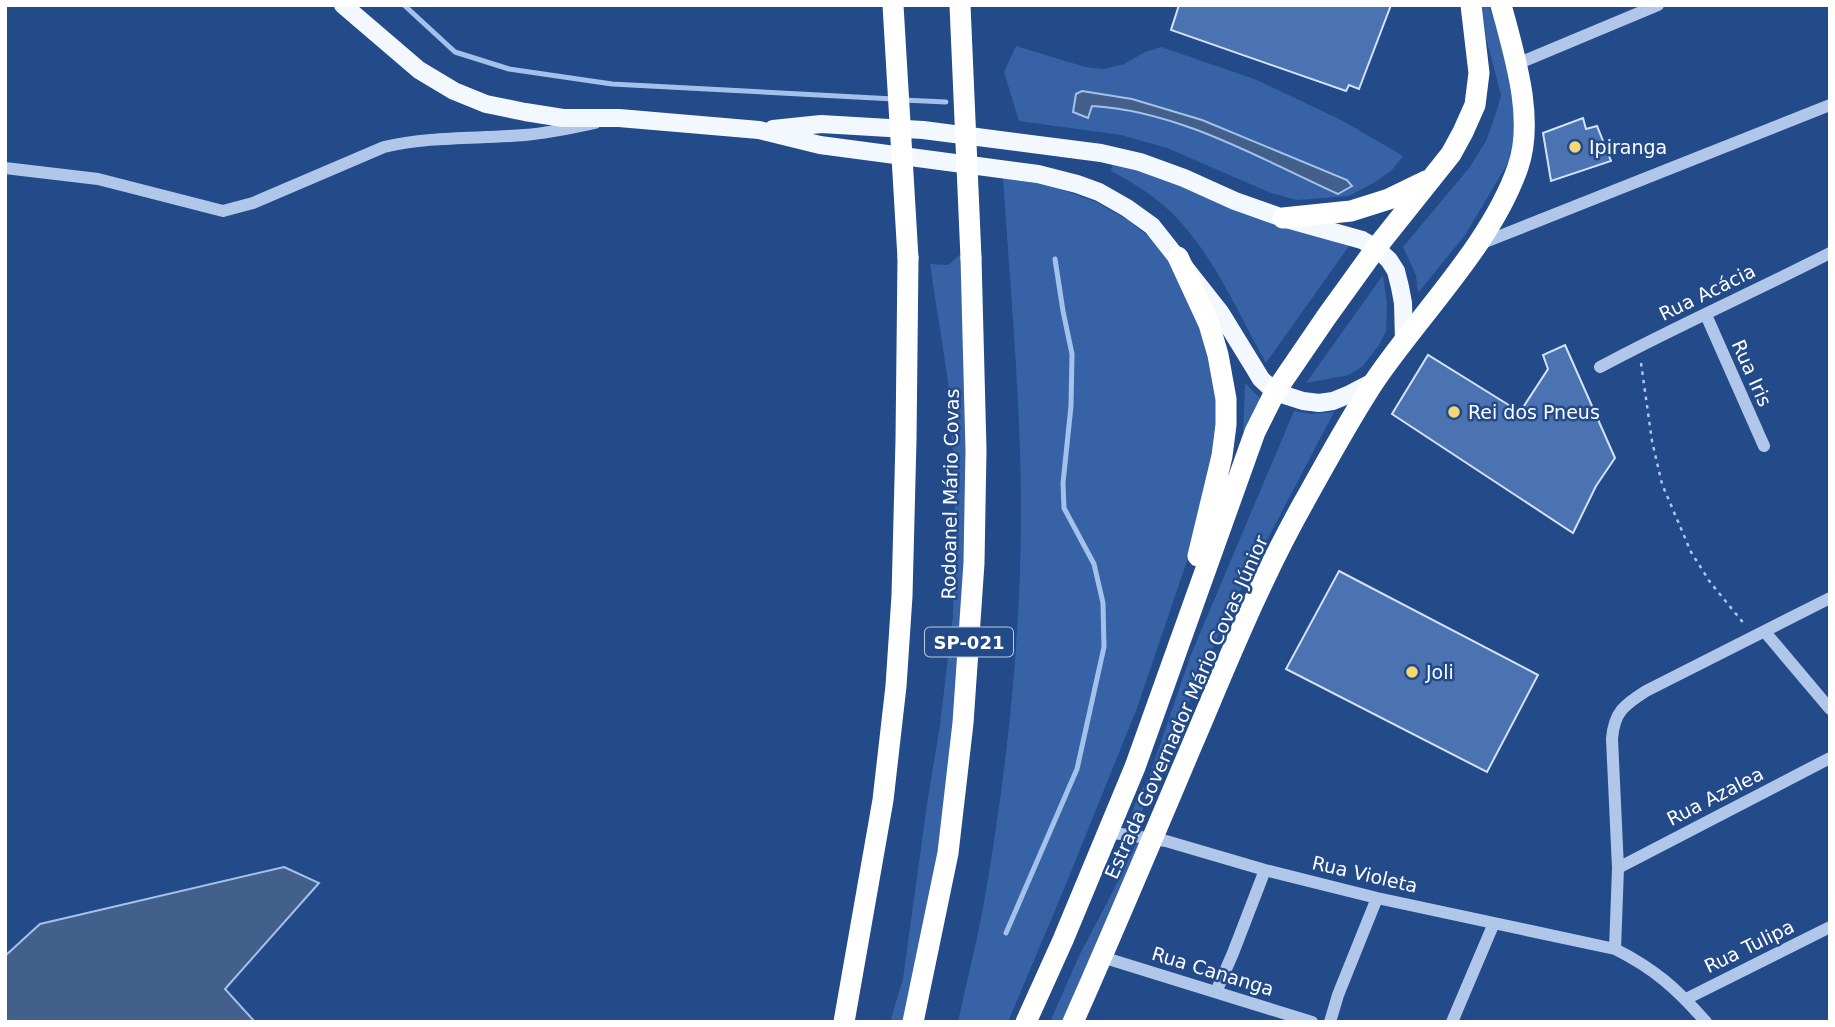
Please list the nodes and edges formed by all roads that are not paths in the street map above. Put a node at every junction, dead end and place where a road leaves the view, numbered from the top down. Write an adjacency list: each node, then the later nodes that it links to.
1 (343, 5): 9 (main road)
2 (893, 5): 42 (highway, SP-021, bridge)
3 (960, 5): 43 (highway, Rodoanel Mário Covas / SP-021, bridge)
4 (1471, 5): 12 (highway, Estrada Governador Mário Covas Júnior)
5 (1501, 5): 7 (highway, Estrada Governador Mário Covas Júnior)
6 (1658, 5): 7 (street)
7 (1517, 64): 14 (highway, Estrada Governador Mário Covas Júnior)
8 (1830, 105): 14 (street)
9 (620, 118): 10 (main road); 11 (street)
10 (759, 130): 13 (main road); 17 (main road)
11 (5, 167)
12 (1431, 179): 13 (highway); 15 (highway, Estrada Governador Mário Covas Júnior)
13 (1283, 218): 15 (main road)
14 (1476, 246): 20 (highway, Estrada Governador Mário Covas Júnior)
15 (1376, 247): 20 (main road); 23 (highway, Estrada Governador Mário Covas Júnior)
16 (1827, 254): 18 (street); 19 (street, Rua Acácia)
17 (1178, 257): 23 (main road); 26 (highway)
18 (1830, 268)
19 (1706, 315): 21 (street, Rua Acácia); 24 (street, Rua Iris)
20 (1404, 341): 22 (highway, Estrada Governador Mário Covas Júnior)
21 (1600, 367)
22 (1375, 381): 23 (main road); 31 (highway, Estrada Governador Mário Covas Júnior)
23 (1275, 392): 26 (highway, Estrada Governador Mário Covas Júnior)
24 (1764, 446)
25 (1830, 598): 27 (street)
26 (1184, 631): 30 (highway, Estrada Governador Mário Covas Júnior)
27 (1765, 632): 28 (street); 32 (street)
28 (1830, 709)
29 (1830, 758): 32 (street, Rua Azalea)
30 (1108, 832): 31 (street, Rua Violeta); 44 (highway, Estrada Governador Mário Covas Júnior)
31 (1153, 839): 33 (street, Rua Violeta); 38 (highway, Estrada Governador Mário Covas Júnior)
32 (1618, 868): 37 (street)
33 (1265, 870): 34 (street, Rua Violeta); 39 (street)
34 (1377, 898): 35 (street, Rua Violeta); 47 (street)
35 (1494, 923): 37 (street, Rua Violeta); 48 (street)
36 (1830, 927): 40 (street, Rua Tulipa)
37 (1615, 949): 40 (street, Rua Violeta)
38 (1102, 957): 39 (street, Rua Cananga); 45 (highway, Estrada Governador Mário Covas Júnior)
39 (1216, 992): 46 (street, Rua Cananga)
40 (1686, 999): 41 (street, Rua Violeta)
41 (1704, 1021)
42 (844, 1022)
43 (913, 1022)
44 (1026, 1022)
45 (1073, 1022)
46 (1312, 1022)
47 (1329, 1022)
48 (1452, 1022)

